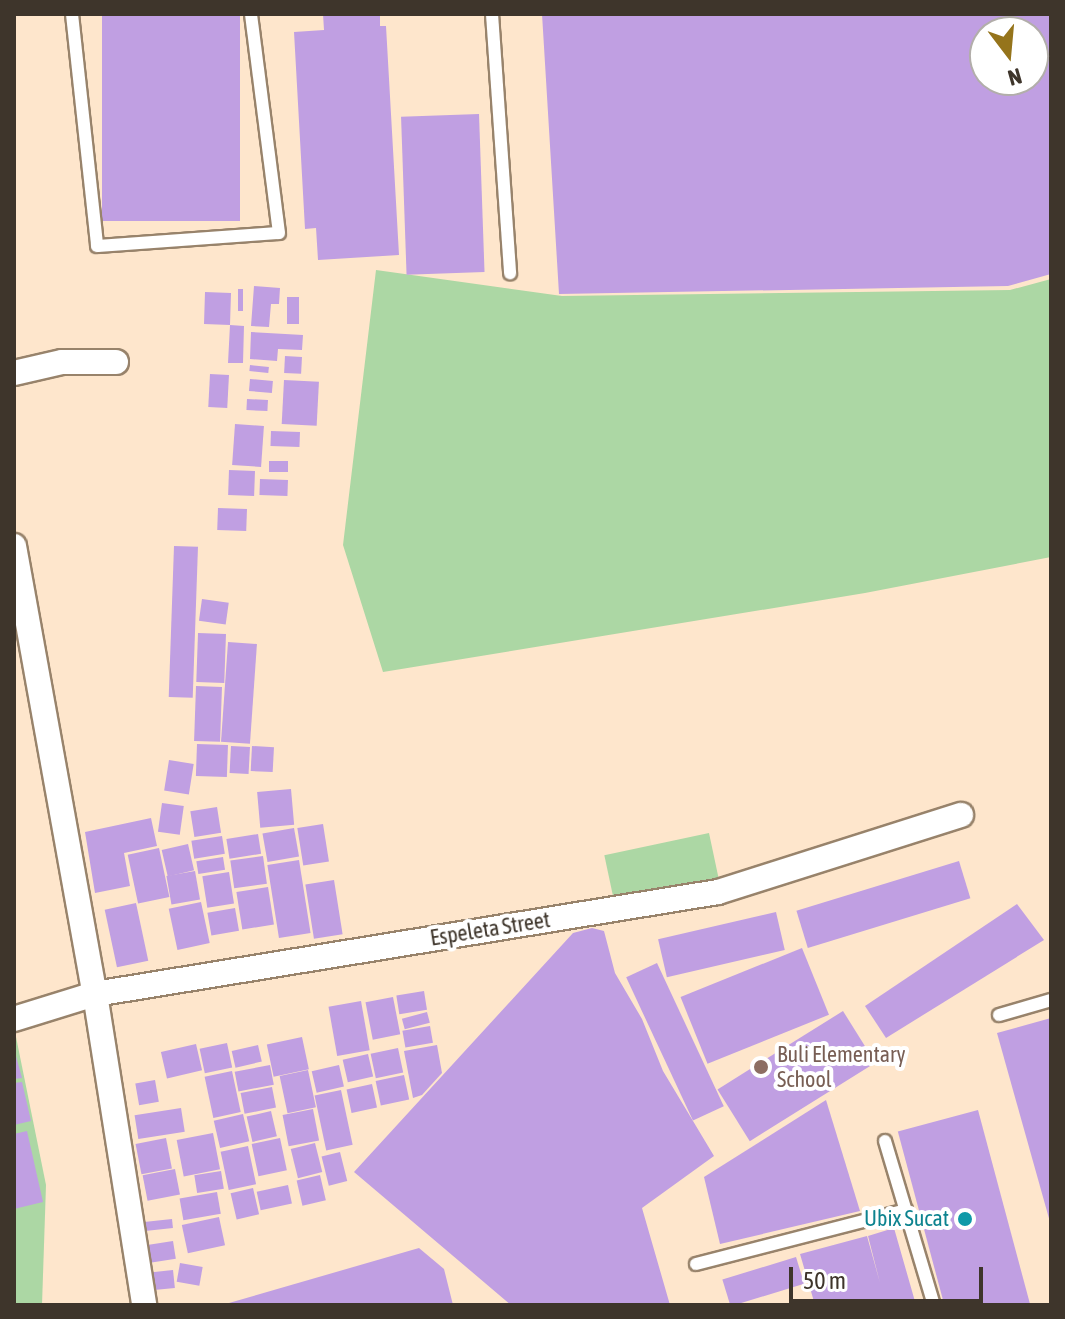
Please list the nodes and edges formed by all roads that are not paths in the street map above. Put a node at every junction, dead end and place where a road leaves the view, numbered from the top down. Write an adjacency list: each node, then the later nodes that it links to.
1 (72, 14): 2 (lane)
2 (251, 14)
3 (492, 14): 4 (lane)
4 (510, 273)
5 (116, 362): 6 (street)
6 (14, 373)
7 (14, 546): 9 (street)
8 (961, 815): 9 (street, Espeleta Street)
9 (95, 994): 12 (street, Espeleta Street); 16 (street)
10 (1051, 1000): 11 (lane)
11 (999, 1015)
12 (14, 1019)
13 (885, 1141): 14 (lane)
14 (906, 1210): 15 (lane); 17 (lane)
15 (696, 1264)
16 (144, 1305)
17 (934, 1305)

